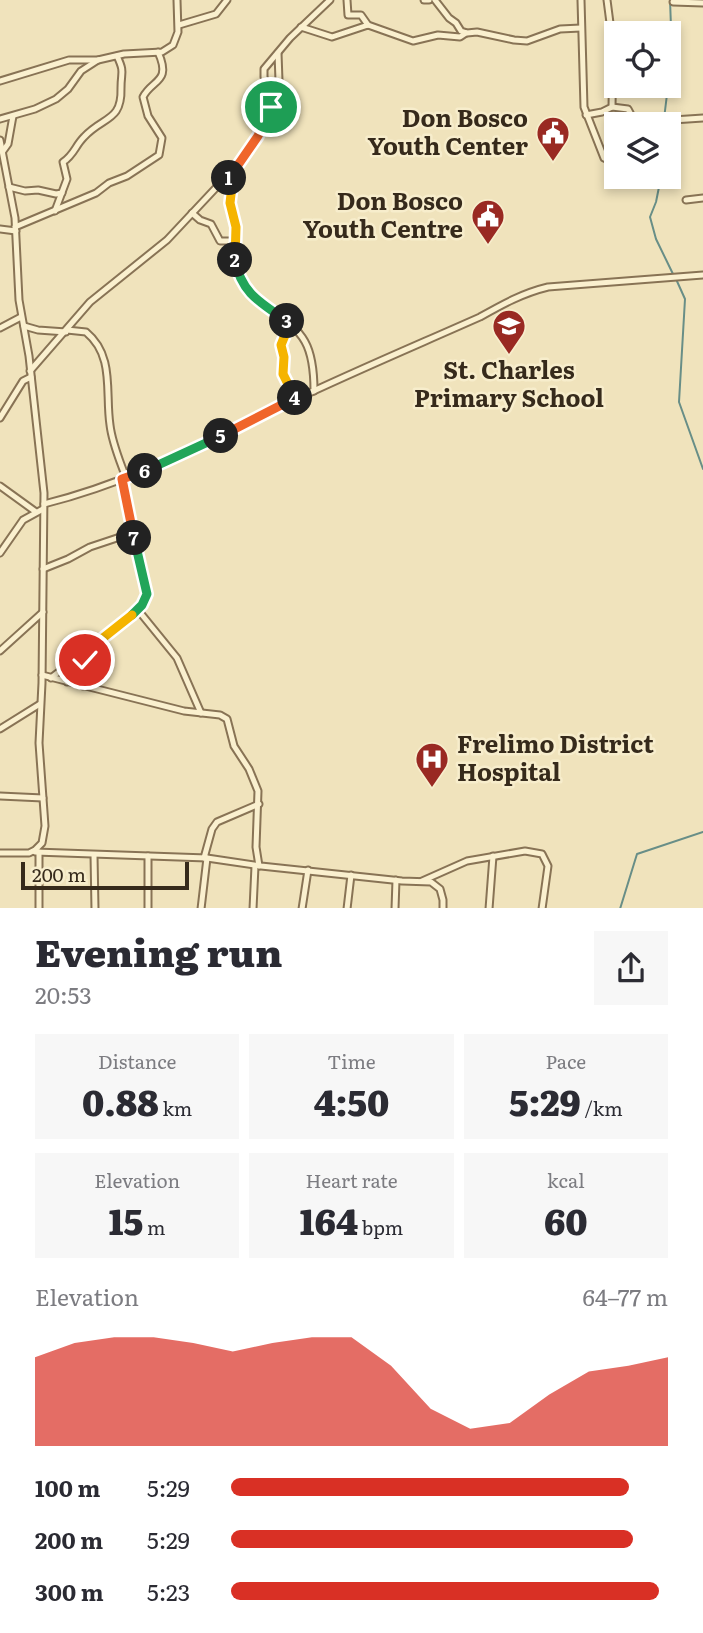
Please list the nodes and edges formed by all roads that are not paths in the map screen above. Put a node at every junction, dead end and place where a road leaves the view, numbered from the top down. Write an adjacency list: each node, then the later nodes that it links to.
1 (177, 0): 12 (street)
2 (227, 0): 12 (street)
3 (330, 0): 13 (street)
4 (346, 0): 11 (street)
5 (436, 0): 15 (street)
6 (581, 0): 14 (street)
7 (607, 0): 10 (street)
8 (673, 2): 9 (street)
9 (703, 3)
10 (610, 21)
11 (369, 24): 13 (street); 15 (street)
12 (179, 25): 16 (street)
13 (301, 27): 17 (street)
14 (581, 28): 15 (street); 25 (street)
15 (466, 33)
16 (158, 52): 18 (street); 38 (street)
17 (278, 53): 21 (street); 21 (street)
18 (117, 55): 19 (street); 35 (street)
19 (98, 60): 20 (street); 26 (street)
20 (0, 81)
21 (271, 96): 33 (street)
22 (612, 98): 23 (street)
23 (612, 107): 24 (street); 25 (street)
24 (630, 112)
25 (586, 115): 32 (street)
26 (13, 117): 28 (street); 31 (street)
27 (703, 118): 29 (street)
28 (0, 119)
29 (681, 119)
30 (0, 140): 31 (street)
31 (3, 151): 34 (street)
32 (604, 158)
33 (228, 176): 39 (street); 42 (street)
34 (9, 187): 35 (street); 41 (street)
35 (61, 193): 38 (street)
36 (703, 198): 37 (street)
37 (685, 200)
38 (55, 211): 41 (street)
39 (192, 213): 42 (street); 50 (street)
40 (0, 229): 41 (street)
41 (15, 229): 44 (street)
42 (235, 247): 46 (street)
43 (703, 275): 52 (street)
44 (21, 317): 47 (street); 48 (street)
45 (0, 321): 47 (street)
46 (290, 323): 52 (street); 53 (street)
47 (7, 325): 49 (street)
48 (24, 326): 50 (street); 51 (street)
49 (0, 328)
50 (66, 331): 51 (street); 55 (street)
51 (31, 374): 54 (street); 57 (street)
52 (314, 391): 53 (street)
53 (295, 399): 55 (street)
54 (0, 418)
55 (124, 479): 57 (street); 59 (street)
56 (0, 486): 58 (street)
57 (43, 506): 58 (street); 61 (street)
58 (36, 512): 60 (street)
59 (132, 533): 61 (street); 62 (street)
60 (0, 552)
61 (43, 569): 63 (street)
62 (138, 610): 65 (street); 72 (street)
63 (43, 612): 64 (street); 67 (street)
64 (0, 651)
65 (84, 653): 68 (street); 69 (street)
66 (102, 669): 70 (street)
67 (42, 676): 68 (street); 71 (street)
68 (51, 678): 69 (street)
69 (67, 682): 70 (street)
70 (83, 686): 72 (street)
71 (40, 704): 73 (street); 75 (street)
72 (201, 713): 76 (street)
73 (0, 729)
74 (0, 796): 75 (street)
75 (43, 798): 77 (street)
76 (259, 804): 82 (street); 83 (street)
77 (35, 852): 78 (street); 79 (street); 88 (street)
78 (0, 853)
79 (94, 855): 80 (street); 89 (street)
80 (148, 856): 82 (street); 90 (street)
81 (493, 856): 87 (street); 97 (street); 98 (street)
82 (206, 858): 83 (street); 91 (street)
83 (257, 866): 84 (street); 92 (street)
84 (308, 870): 85 (street); 93 (street)
85 (351, 875): 86 (street); 94 (street)
86 (396, 880): 87 (street); 95 (street)
87 (422, 881): 96 (street)
88 (39, 908)
89 (95, 908)
90 (148, 908)
91 (201, 908)
92 (253, 908)
93 (302, 908)
94 (346, 908)
95 (395, 908)
96 (443, 908)
97 (489, 908)
98 (542, 908)

